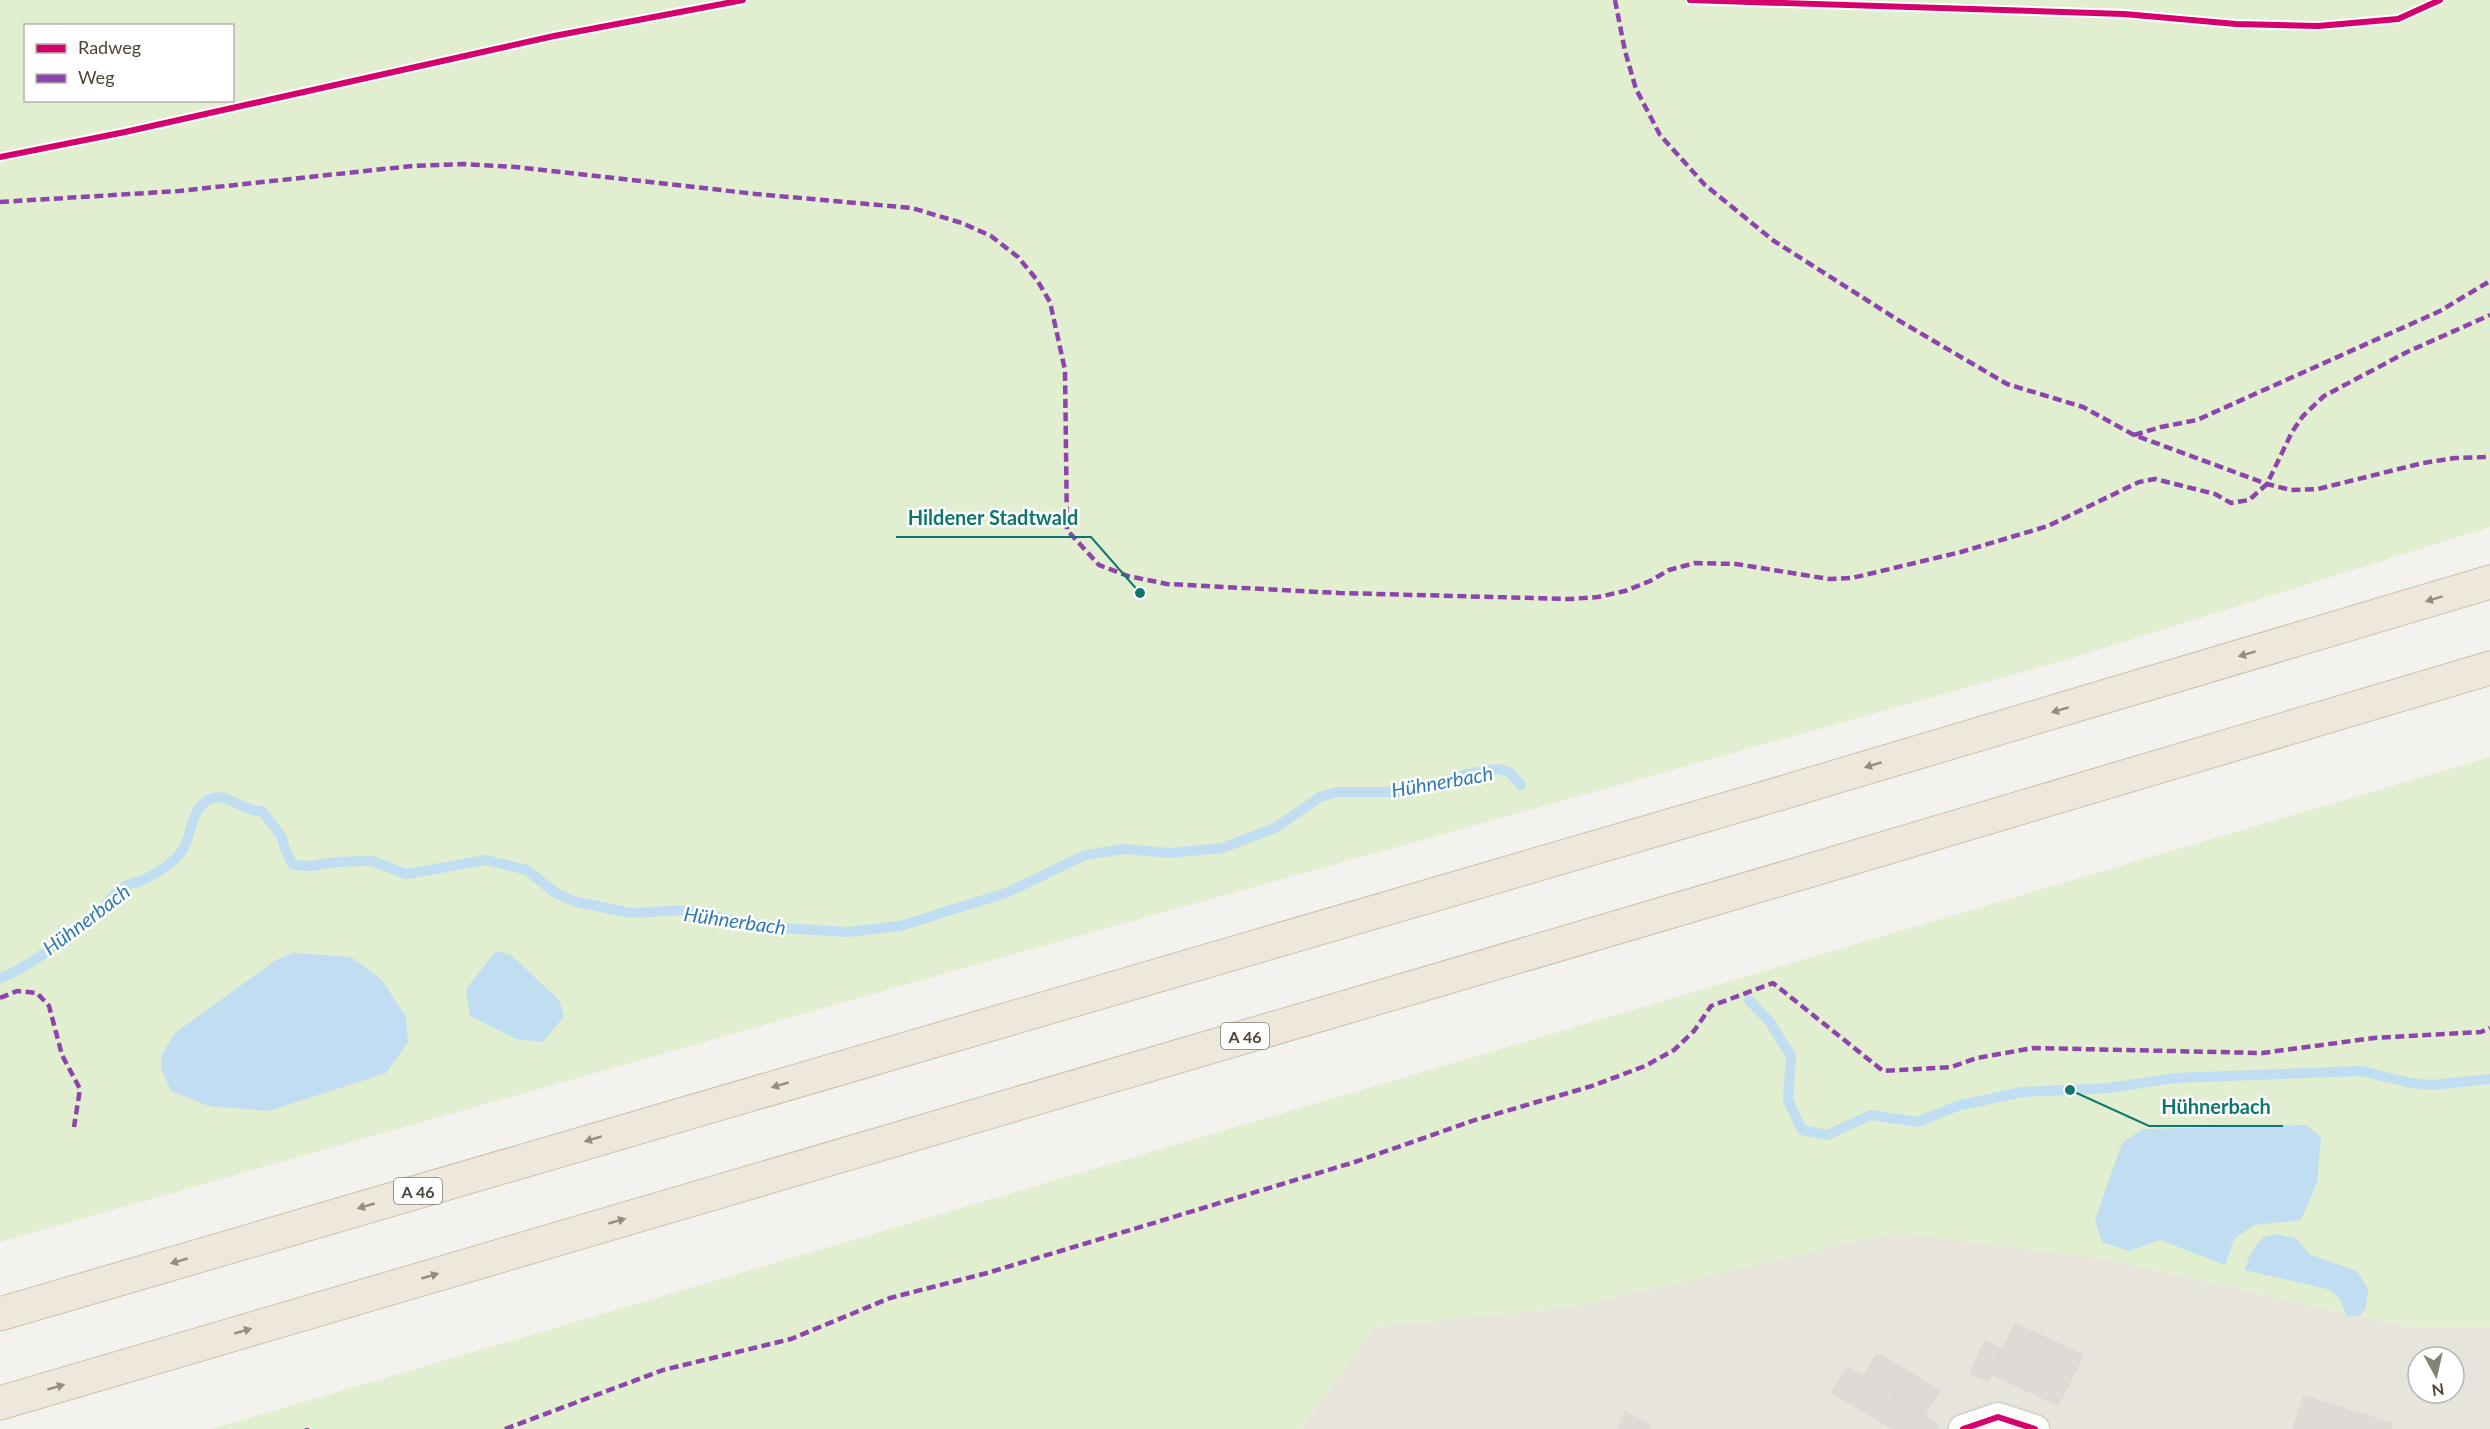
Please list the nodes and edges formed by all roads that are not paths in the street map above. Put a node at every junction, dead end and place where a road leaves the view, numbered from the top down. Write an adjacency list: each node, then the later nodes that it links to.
1 (2490, 582): 3 (highway, A 46, one-way to 3)
2 (2490, 668): 4 (highway, A 46, one-way to 2)
3 (0, 1314)
4 (0, 1403)
5 (1963, 1429): 6 (street)
6 (2035, 1429)

